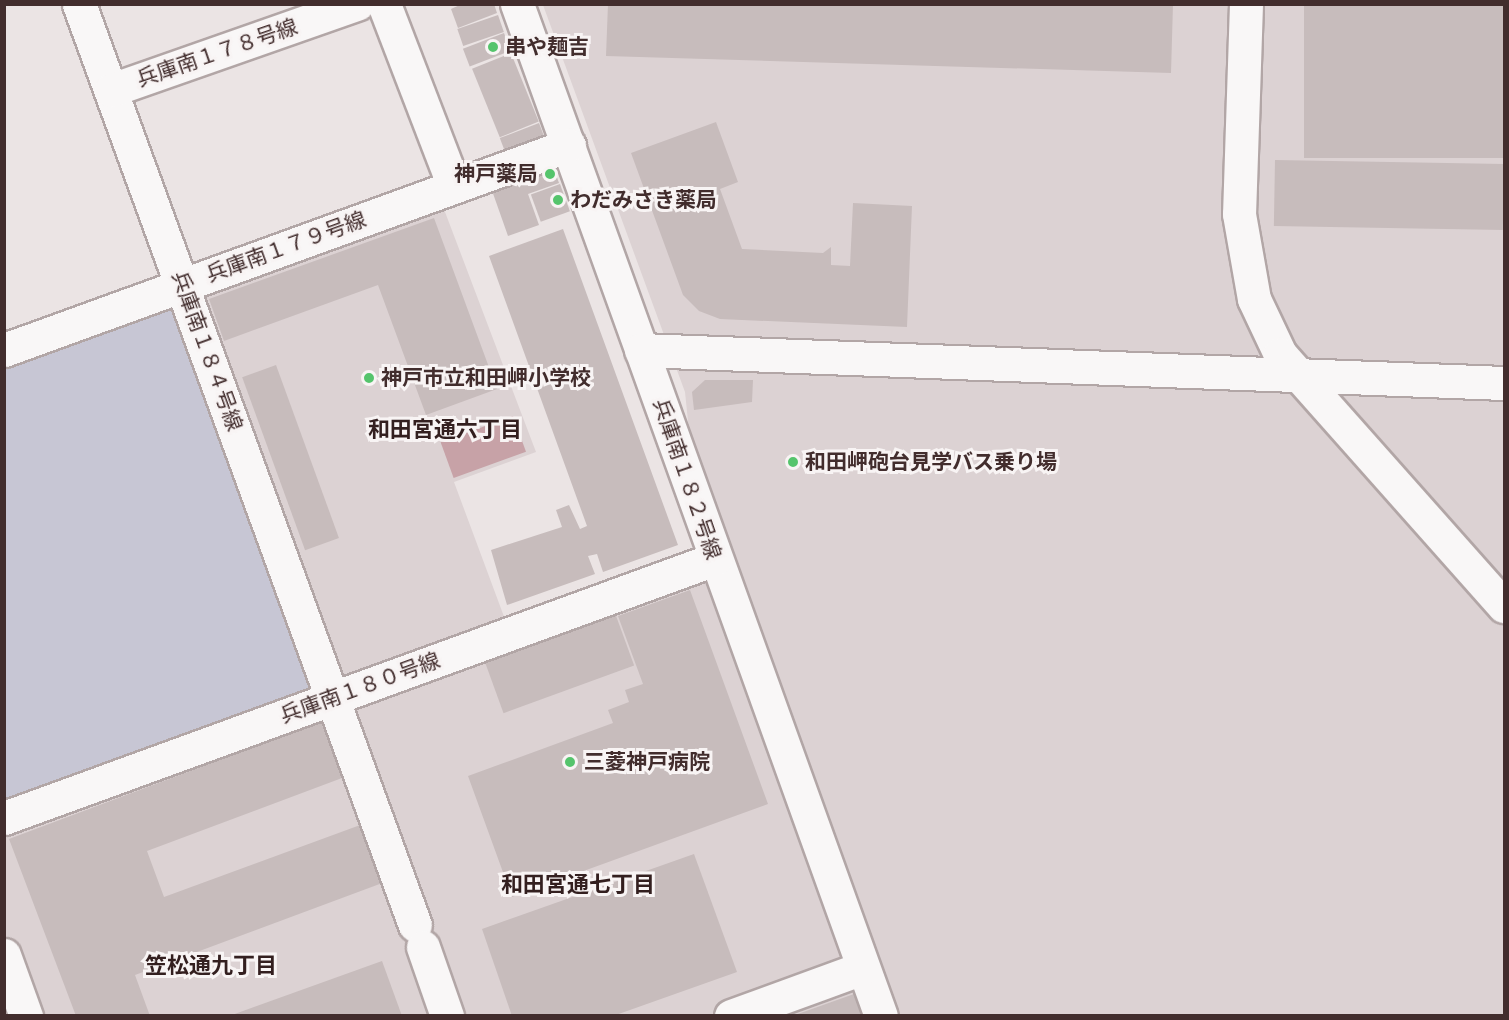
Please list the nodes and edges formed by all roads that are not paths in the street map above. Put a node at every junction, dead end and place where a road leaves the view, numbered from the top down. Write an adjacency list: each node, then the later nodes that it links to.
1 (80, 4): 6 (street, 兵庫南１８４号線)
2 (357, 4): 6 (street, 兵庫南１７８号線)
3 (384, 4): 8 (street)
4 (517, 4): 7 (street, 兵庫南１８２号線)
5 (1246, 4): 12 (street)
6 (111, 90): 9 (street, 兵庫南１８４号線)
7 (569, 145): 8 (street, 兵庫南１７９号線); 10 (street, 兵庫南１８２号線)
8 (454, 186): 9 (street, 兵庫南１７９号線)
9 (183, 285): 11 (street, 兵庫南１７９号線); 16 (street, 兵庫南１８４号線)
10 (641, 350): 12 (street); 14 (street, 兵庫南１８２号線)
11 (4, 351)
12 (1299, 375): 13 (street); 15 (street)
13 (1504, 383)
14 (715, 559): 16 (street, 兵庫南１８０号線); 19 (street, 兵庫南１８２号線)
15 (1504, 606)
16 (333, 698): 17 (street, 兵庫南１８０号線); 21 (street, 兵庫南１８４号線)
17 (4, 818)
18 (4, 955): 20 (street)
19 (861, 961): 22 (street); 23 (street, 兵庫南１８２号線)
20 (26, 1016)
21 (447, 1016)
22 (731, 1016)
23 (881, 1016)

